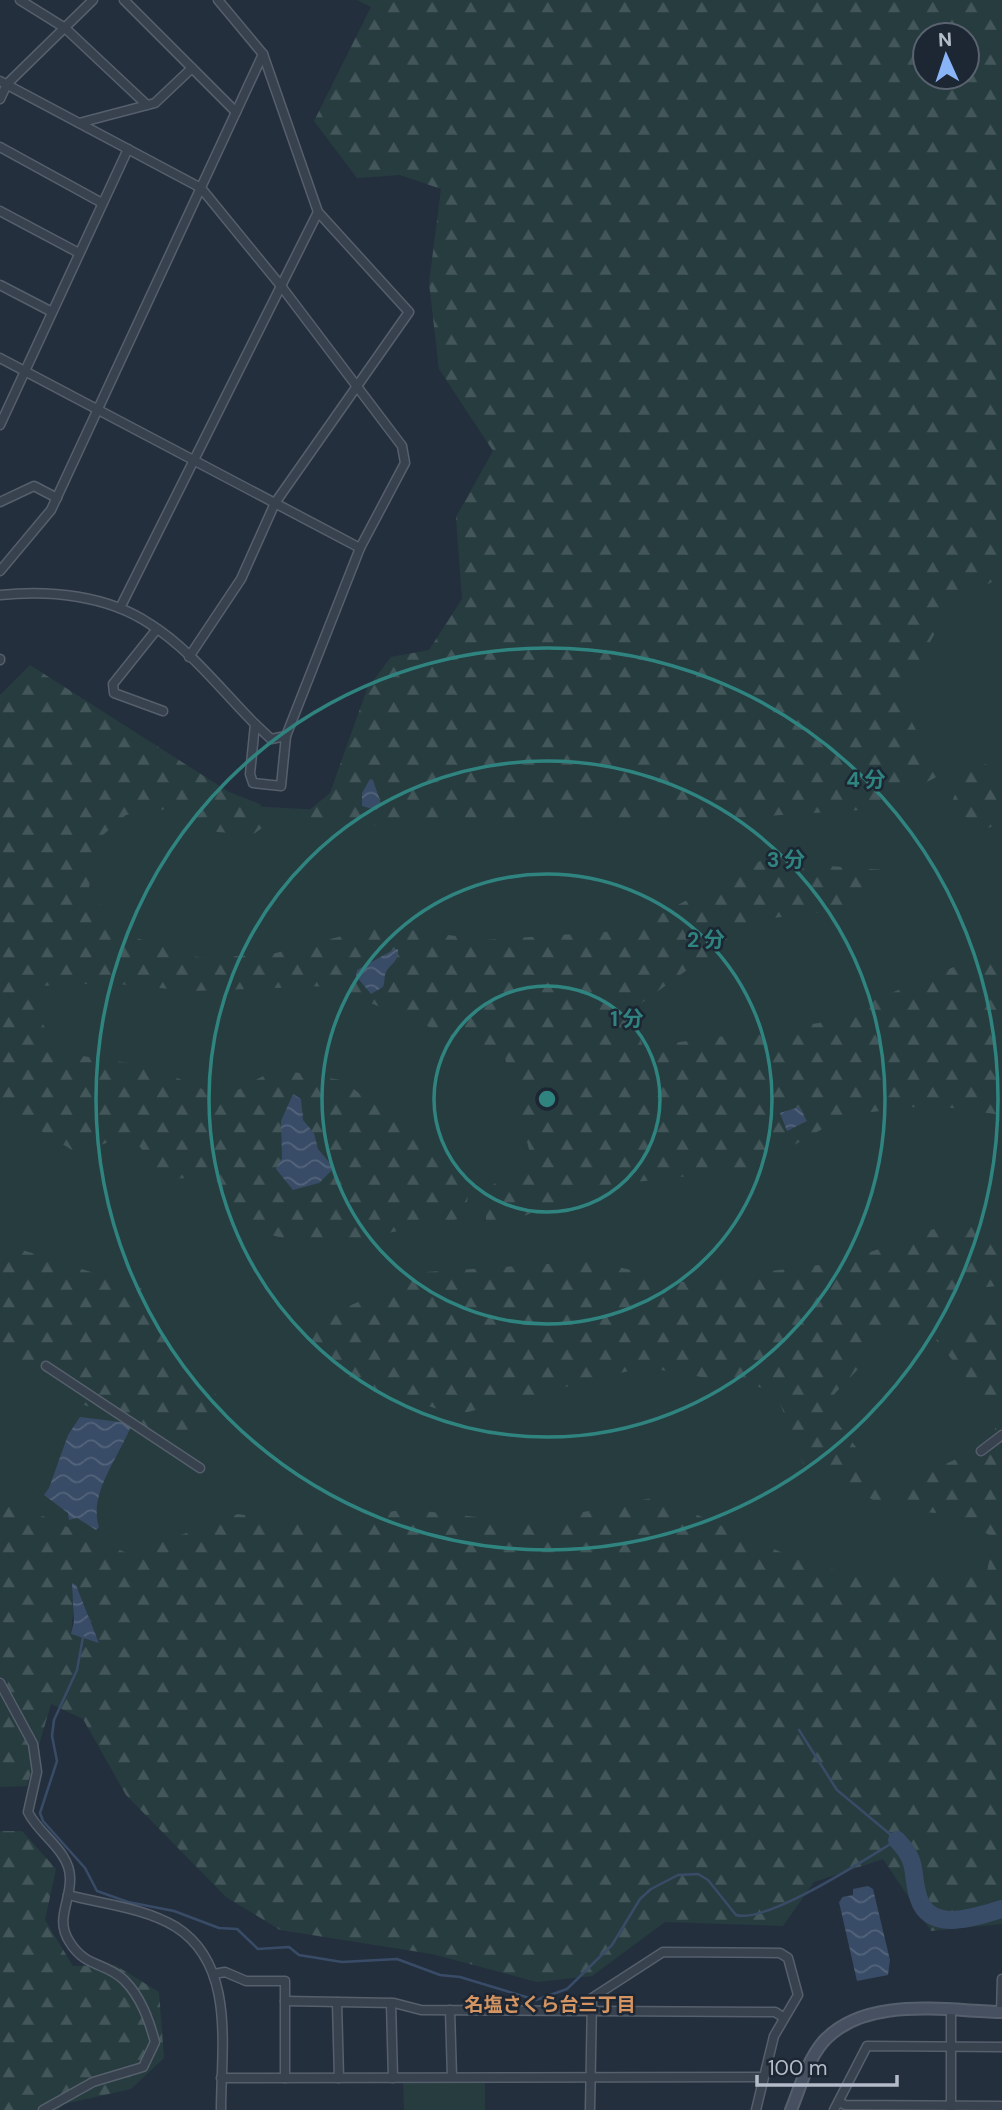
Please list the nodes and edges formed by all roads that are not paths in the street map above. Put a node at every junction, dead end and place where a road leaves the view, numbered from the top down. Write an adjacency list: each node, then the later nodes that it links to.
1 (20, 0): 5 (street)
2 (93, 0): 5 (street)
3 (124, 0): 7 (street)
4 (218, 0): 6 (street)
5 (65, 28): 8 (street); 10 (street)
6 (263, 54): 11 (street); 18 (street)
7 (192, 68): 10 (street); 11 (street)
8 (4, 82): 9 (street); 12 (street)
9 (0, 99)
10 (147, 106): 12 (street)
11 (236, 112): 15 (street)
12 (79, 123): 14 (street)
13 (0, 147): 16 (street)
14 (128, 149): 15 (street); 16 (street)
15 (201, 188): 21 (street); 26 (street)
16 (102, 203): 19 (street)
17 (0, 211): 19 (street)
18 (318, 212): 21 (street); 25 (street)
19 (79, 253): 22 (street)
20 (0, 285): 22 (street)
21 (281, 286): 25 (street); 28 (street)
22 (52, 312): 24 (street)
23 (0, 358): 24 (street)
24 (25, 371): 26 (street); 27 (street)
25 (356, 384): 31 (street); 32 (street)
26 (98, 410): 28 (street); 29 (street)
27 (0, 425)
28 (194, 460): 31 (street); 35 (street)
29 (57, 498): 30 (street); 33 (street)
30 (0, 502)
31 (275, 503): 32 (street); 37 (street)
32 (360, 548): 40 (street)
33 (0, 571)
34 (0, 595): 35 (street)
35 (120, 608): 36 (street)
36 (157, 629): 37 (street); 38 (street)
37 (189, 657): 39 (street)
38 (163, 711)
39 (255, 724): 40 (street); 40 (street)
40 (286, 736)
41 (46, 1366): 44 (street)
42 (1002, 1436): 43 (street)
43 (981, 1451)
44 (200, 1468)
45 (0, 1683): 46 (street)
46 (68, 1895): 47 (street); 69 (street)
47 (214, 1974): 49 (street); 62 (street)
48 (1002, 1979): 55 (street)
49 (285, 2001): 50 (street); 63 (street)
50 (337, 2002): 51 (street); 64 (street)
51 (391, 2003): 52 (street); 65 (street)
52 (450, 2010): 53 (street); 60 (street)
53 (591, 2010): 56 (street); 56 (street); 59 (street)
54 (951, 2011): 55 (street); 57 (street); 73 (street)
55 (1002, 2012)
56 (783, 2017): 61 (street)
57 (951, 2046): 58 (street); 66 (street); 68 (street)
58 (1002, 2047)
59 (590, 2076): 60 (street); 61 (street); 71 (street)
60 (452, 2077): 65 (street)
61 (763, 2077): 72 (street)
62 (221, 2078): 63 (street); 70 (street)
63 (285, 2078): 64 (street)
64 (339, 2078): 65 (street)
65 (393, 2078)
66 (836, 2106): 68 (street)
67 (1002, 2106): 68 (street)
68 (951, 2108)
69 (43, 2110)
70 (221, 2110)
71 (590, 2110)
72 (756, 2110)
73 (791, 2110)

